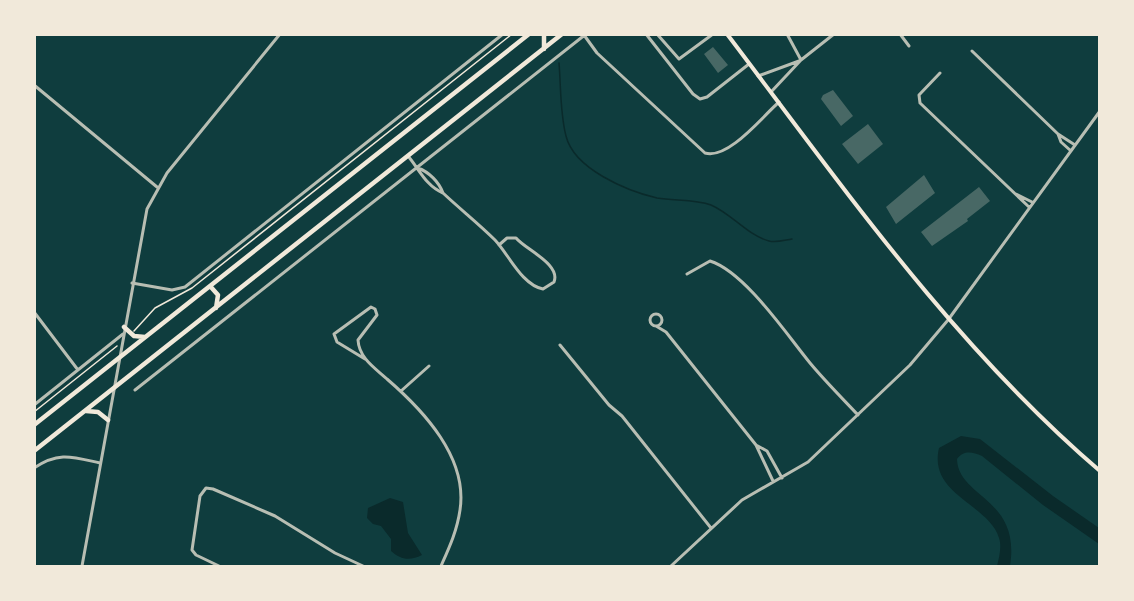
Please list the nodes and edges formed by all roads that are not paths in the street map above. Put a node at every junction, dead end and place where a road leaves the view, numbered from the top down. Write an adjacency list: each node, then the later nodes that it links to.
1 (280, 34): 30 (street)
2 (503, 34): 36 (street)
3 (529, 34): 37 (main road)
4 (544, 34): 15 (main road)
5 (562, 34): 15 (main road)
6 (646, 34): 18 (street)
7 (657, 34): 8 (street)
8 (713, 34)
9 (727, 34): 18 (main road)
10 (787, 34): 17 (street)
11 (834, 34): 17 (street)
12 (900, 34): 14 (street)
13 (585, 35): 23 (street); 29 (street)
14 (909, 46)
15 (544, 49): 28 (main road)
16 (972, 51): 25 (street)
17 (801, 60): 20 (street); 22 (street)
18 (749, 64): 20 (main road)
19 (940, 73): 31 (street)
20 (759, 76): 22 (main road)
21 (34, 85): 30 (street)
22 (771, 92): 23 (main road)
23 (779, 102): 40 (main road)
24 (1100, 111): 26 (street)
25 (1058, 134): 26 (street); 27 (street)
26 (1075, 145): 27 (street)
27 (1071, 151): 32 (street)
28 (408, 156): 29 (street); 38 (main road)
29 (418, 168): 34 (street); 53 (street)
30 (157, 187): 36 (street)
31 (1016, 194): 32 (street); 33 (street)
32 (1032, 202): 33 (street)
33 (1029, 207): 40 (street)
34 (499, 245): 34 (street)
35 (687, 274): 57 (street)
36 (132, 283): 43 (street)
37 (210, 286): 38 (main road); 46 (main road)
38 (216, 308): 52 (main road)
39 (34, 312): 51 (street)
40 (948, 320): 57 (street); 66 (main road)
41 (662, 321): 42 (street); 42 (street); 44 (street)
42 (656, 326): 44 (street)
43 (124, 327): 45 (street); 46 (main road)
44 (666, 332): 60 (street)
45 (123, 334): 48 (street); 51 (street)
46 (145, 337): 48 (main road)
47 (560, 345): 69 (street)
48 (119, 358): 52 (street); 59 (main road)
49 (365, 359): 49 (street); 54 (street)
50 (429, 366): 54 (street)
51 (78, 370): 55 (street)
52 (114, 389): 56 (main road); 58 (street)
53 (135, 390)
54 (401, 391): 73 (street)
55 (34, 405)
56 (86, 411): 58 (main road); 61 (main road)
57 (858, 415): 67 (street)
58 (108, 420): 62 (street)
59 (34, 425)
60 (756, 445): 63 (street); 64 (street)
61 (34, 451)
62 (100, 463): 65 (street); 70 (street)
63 (774, 463): 64 (street); 67 (street)
64 (766, 467): 68 (street)
65 (34, 468)
66 (1100, 471)
67 (782, 478): 68 (street)
68 (774, 482): 69 (street)
69 (711, 528): 74 (street)
70 (82, 567)
71 (219, 567): 72 (street)
72 (363, 567)
73 (441, 567)
74 (671, 567)

